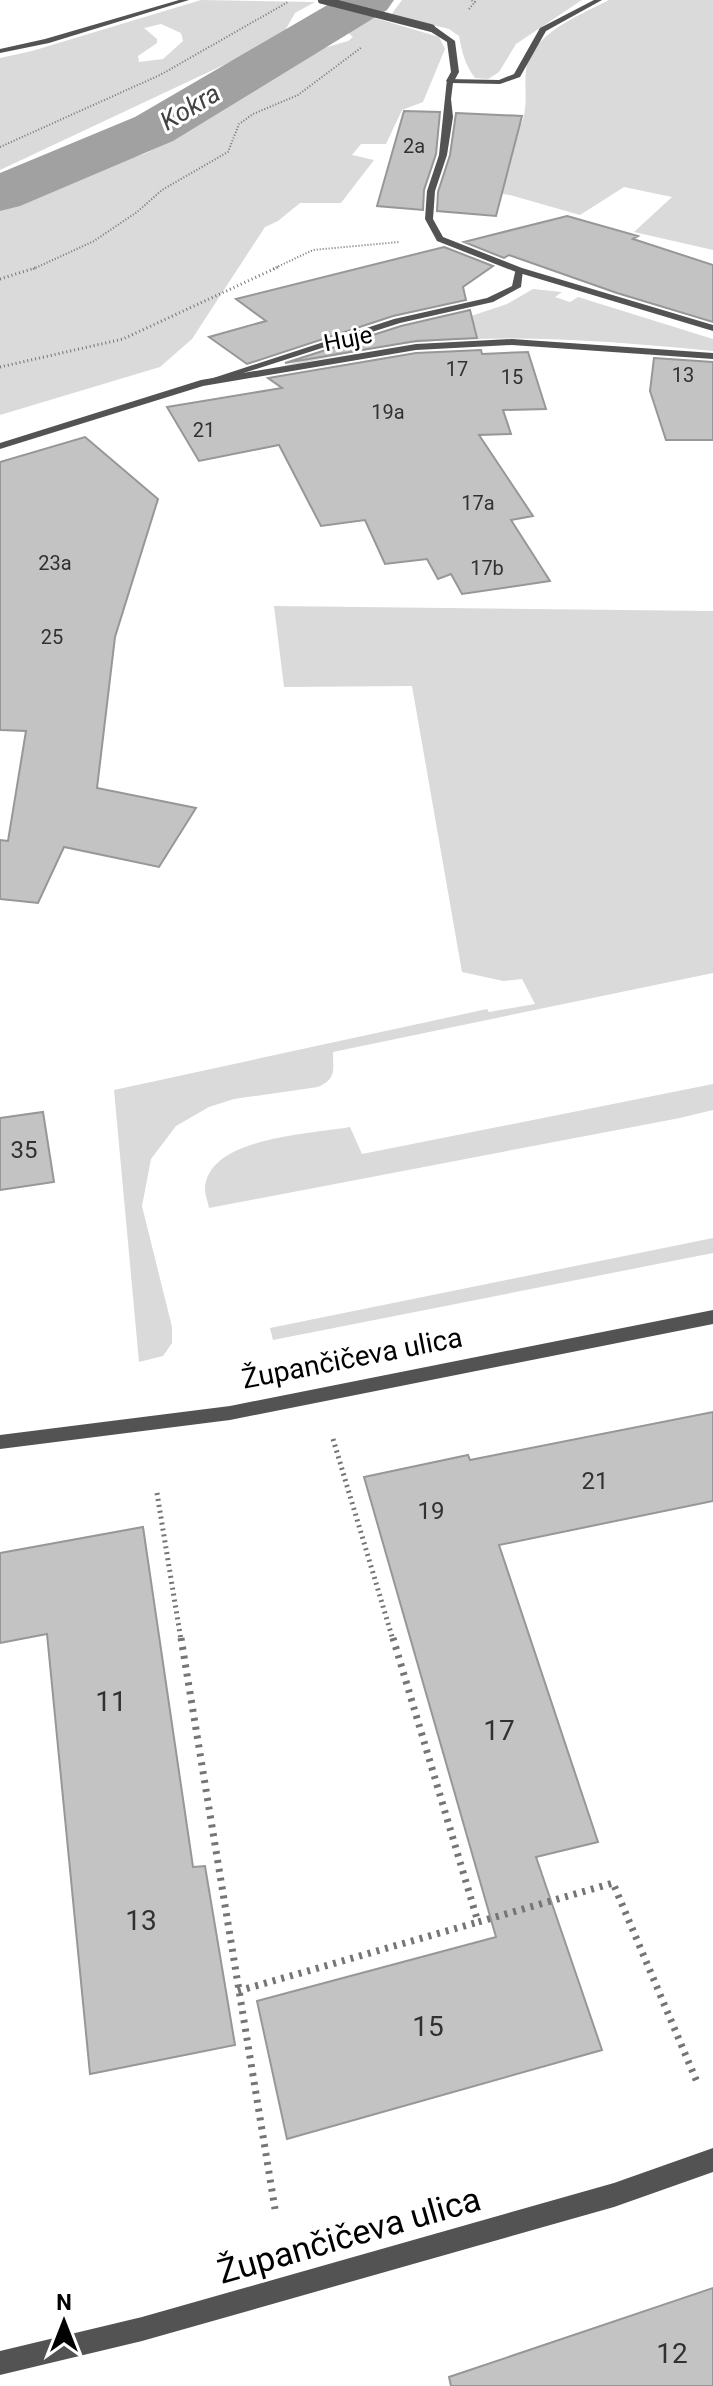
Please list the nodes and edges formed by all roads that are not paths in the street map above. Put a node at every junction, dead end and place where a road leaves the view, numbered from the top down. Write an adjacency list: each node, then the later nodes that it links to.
1 (186, 0): 4 (street)
2 (322, 0): 5 (street, bridge)
3 (599, 0): 5 (street)
4 (0, 51)
5 (450, 81): 6 (street)
6 (519, 270): 7 (street); 9 (street)
7 (713, 328)
8 (713, 356): 9 (street, Huje)
9 (201, 383): 10 (street, Huje)
10 (0, 446)
11 (713, 1317): 12 (street, Župančičeva ulica)
12 (0, 1442)
13 (713, 2160): 14 (street, Župančičeva ulica)
14 (0, 2363)

